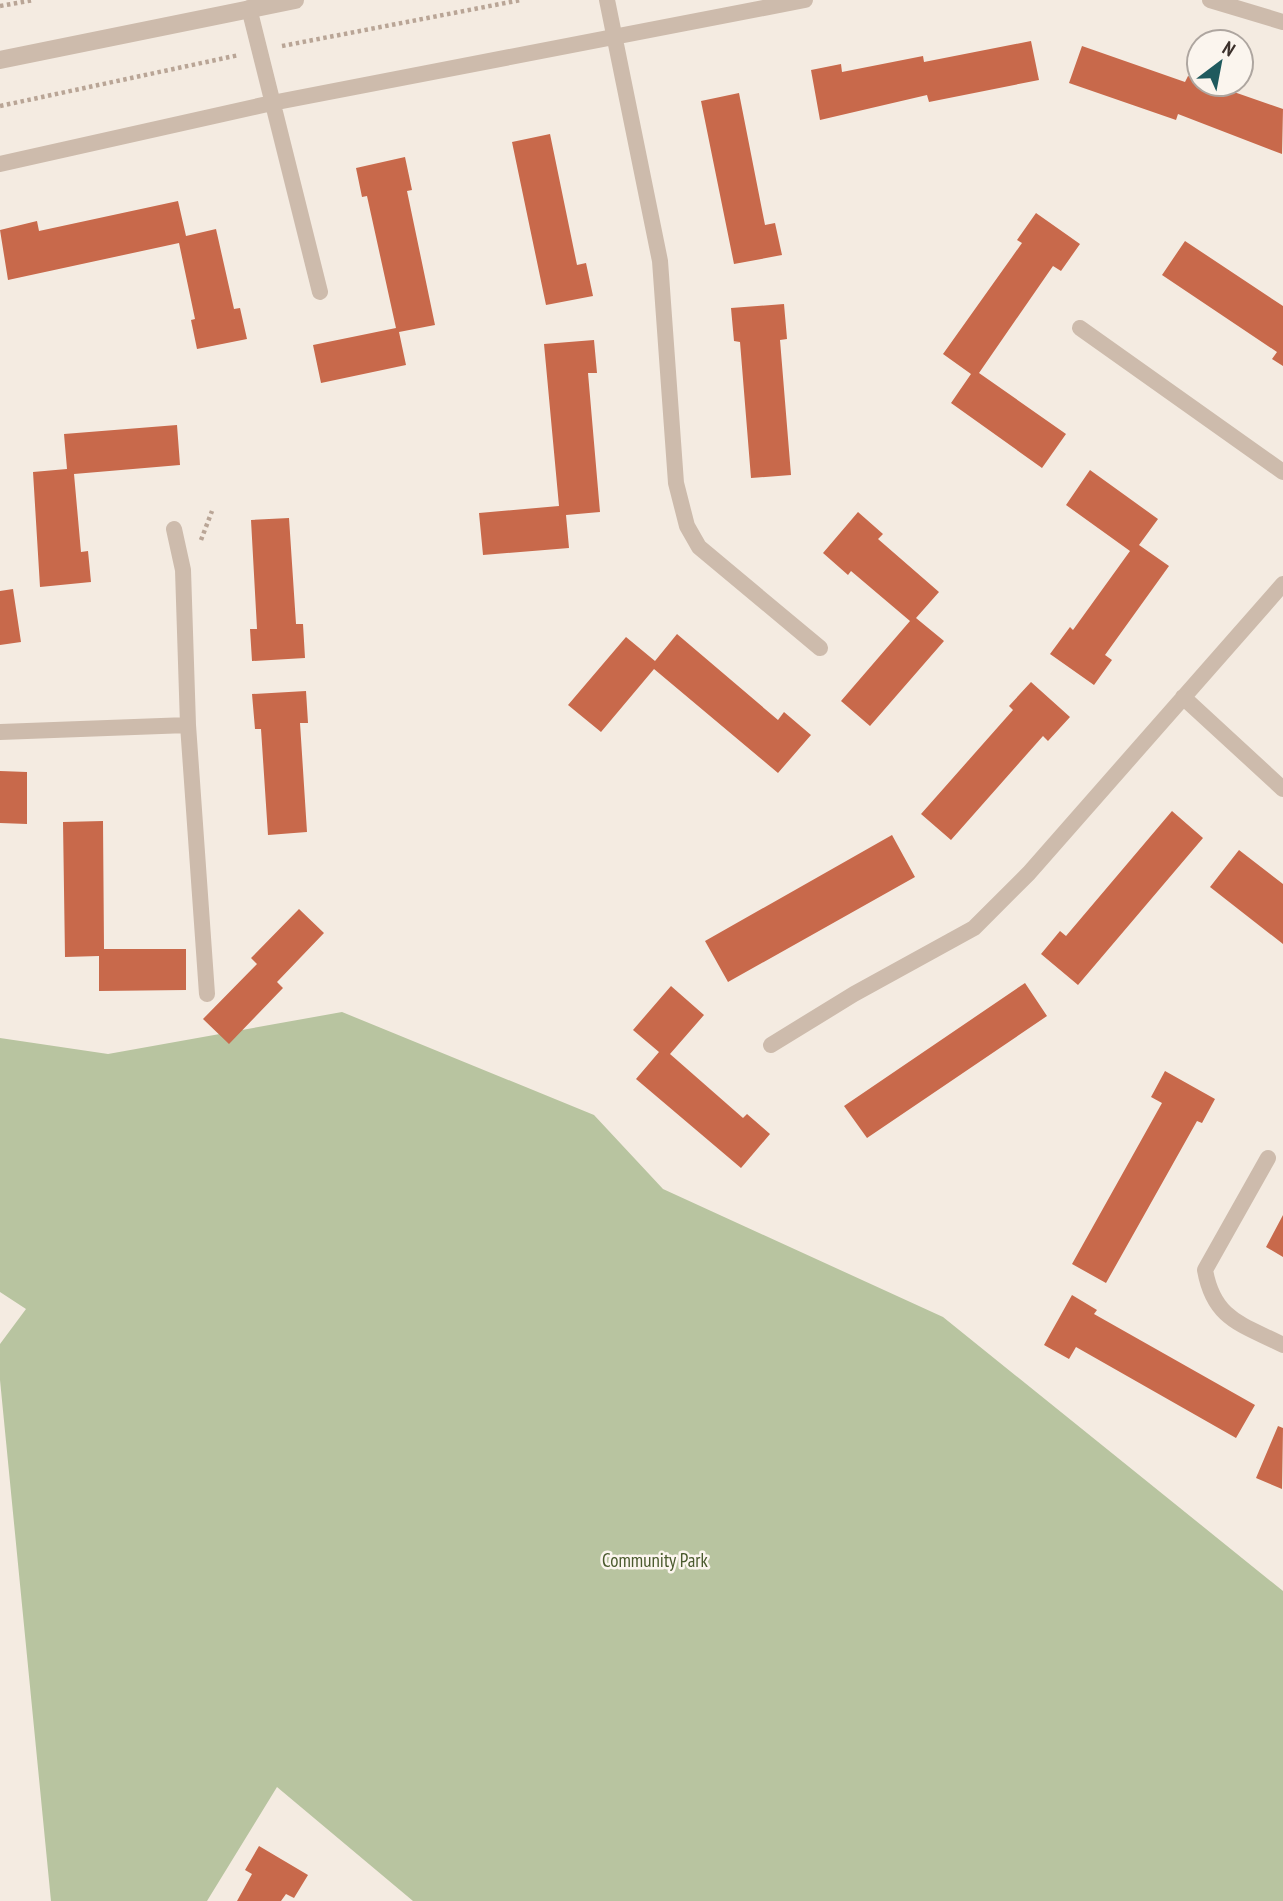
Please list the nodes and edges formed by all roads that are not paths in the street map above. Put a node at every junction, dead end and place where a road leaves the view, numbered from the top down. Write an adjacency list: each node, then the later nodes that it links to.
1 (295, 0): 5 (street)
2 (607, 0): 7 (lane)
3 (804, 0): 7 (lane)
4 (1210, 0): 6 (lane)
5 (249, 8): 8 (street); 9 (lane)
6 (1283, 22)
7 (615, 37): 9 (lane); 16 (lane)
8 (0, 60)
9 (272, 103): 10 (lane); 11 (lane)
10 (0, 164)
11 (320, 292)
12 (1080, 328): 13 (lane)
13 (1283, 472)
14 (174, 529): 18 (lane)
15 (1283, 584): 17 (lane)
16 (820, 648)
17 (1183, 697): 20 (lane); 22 (lane)
18 (188, 725): 19 (lane); 21 (lane)
19 (0, 732)
20 (1283, 789)
21 (207, 994)
22 (771, 1045)
23 (1268, 1158): 24 (lane)
24 (1283, 1345)

